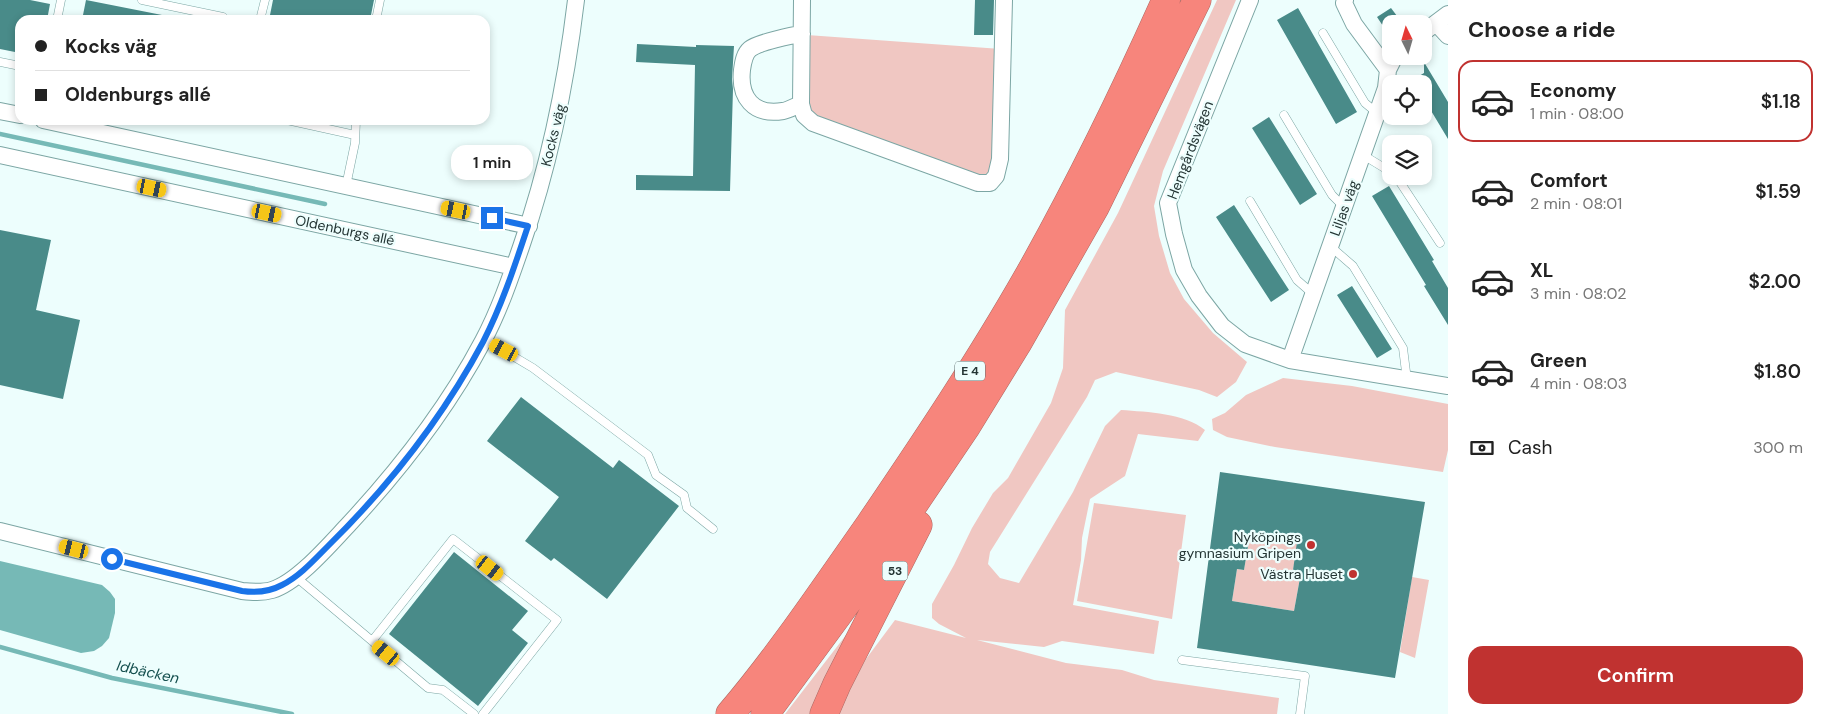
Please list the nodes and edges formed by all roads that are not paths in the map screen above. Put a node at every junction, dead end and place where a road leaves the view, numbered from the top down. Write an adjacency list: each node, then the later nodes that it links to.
1 (61, 0): 12 (lane)
2 (142, 0): 13 (lane)
3 (265, 0): 14 (lane)
4 (380, 0): 15 (lane)
5 (576, 0): 40 (street, Kocks väg)
6 (802, 0): 17 (street)
7 (1004, 0): 24 (street)
8 (1166, 0): 57 (highway, E 4)
9 (1197, 0): 49 (highway, E 4)
10 (1250, 0): 46 (street, Hemgårdsvägen)
11 (1345, 0): 20 (street)
12 (58, 15)
13 (213, 15)
14 (261, 15)
15 (377, 15)
16 (1436, 23): 19 (street)
17 (802, 34): 24 (street); 24 (street)
18 (1323, 34): 27 (lane)
19 (1448, 36)
20 (1382, 53)
21 (0, 62): 22 (lane)
22 (15, 65)
23 (1392, 65): 27 (street, Liljas väg)
24 (801, 104)
25 (0, 111): 26 (street)
26 (15, 114)
27 (1377, 114): 34 (street, Liljas väg)
28 (1284, 115): 39 (lane)
29 (65, 125): 37 (street)
30 (311, 125): 32 (lane)
31 (356, 125): 32 (lane)
32 (355, 134): 37 (lane)
33 (0, 155): 43 (street, Oldenburgs allé)
34 (1363, 155): 35 (lane); 39 (street, Liljas väg)
35 (1382, 167)
36 (1402, 185): 41 (lane)
37 (346, 186): 40 (street)
38 (1250, 201): 44 (lane)
39 (1344, 207): 42 (street, Liljas väg)
40 (528, 226): 43 (street, Kocks väg)
41 (1440, 243)
42 (1330, 246): 44 (street, Liljas väg); 47 (lane)
43 (514, 267): 45 (street, Kocks väg)
44 (1313, 294): 46 (street, Liljas väg)
45 (484, 340): 50 (lane); 52 (street, Kocks väg)
46 (1290, 360): 47 (street, Hemgårdsvägen)
47 (1407, 380): 48 (street, Hemgårdsvägen)
48 (1448, 386)
49 (966, 427): 58 (highway, E 4); 59 (highway, 53)
50 (714, 529)
51 (0, 531): 52 (street, Kocks väg)
52 (296, 577): 53 (lane)
53 (372, 641): 55 (lane); 56 (lane)
54 (1182, 660): 60 (lane)
55 (474, 714)
56 (483, 714)
57 (730, 714)
58 (765, 714)
59 (824, 714)
60 (1300, 714)

